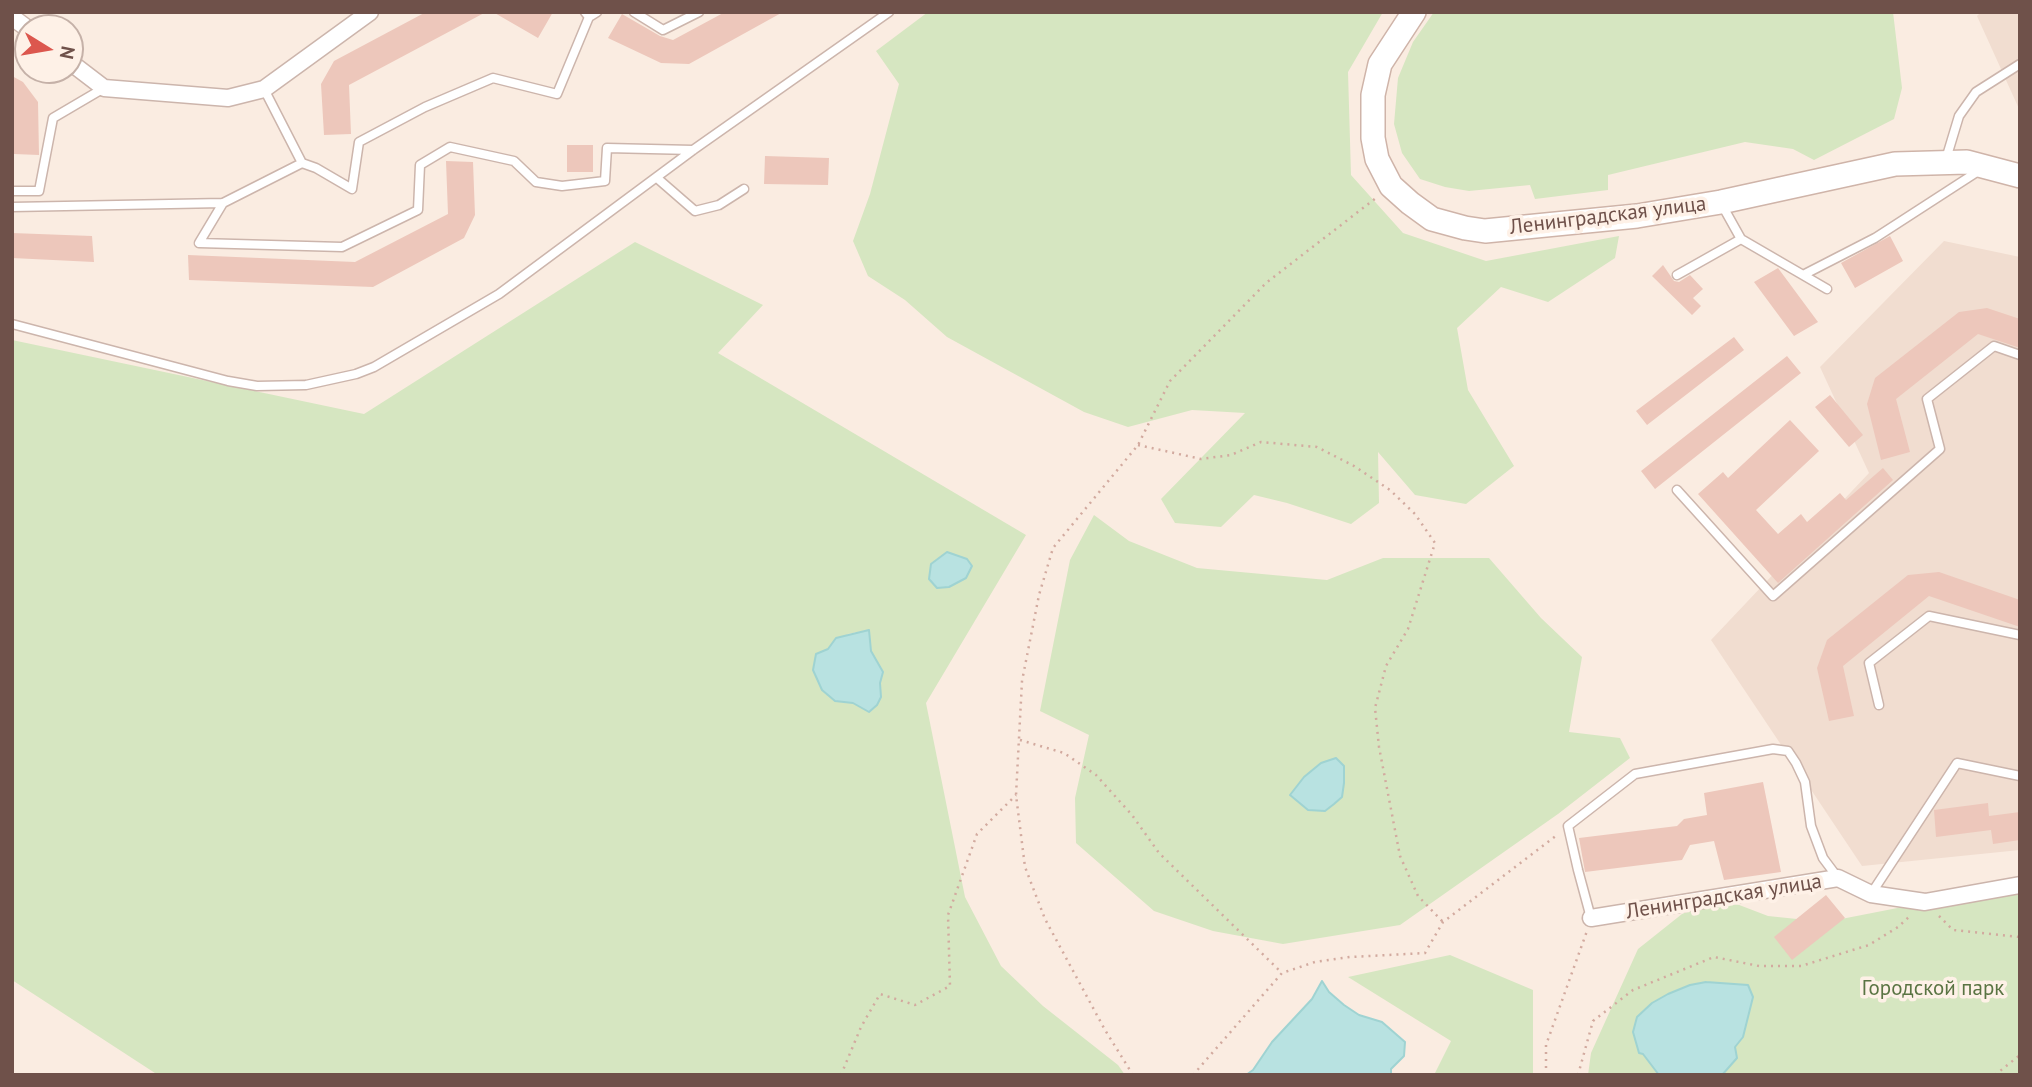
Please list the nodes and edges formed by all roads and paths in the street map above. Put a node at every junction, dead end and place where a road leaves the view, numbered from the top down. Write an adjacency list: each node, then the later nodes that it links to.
1 (370, 12): 10 (street)
2 (634, 12): 3 (lane)
3 (699, 12)
4 (889, 12): 11 (lane)
5 (1413, 12): 17 (street, Ленинградская улица)
6 (590, 14): 13 (lane)
7 (2020, 64): 12 (lane)
8 (84, 73): 9 (street)
9 (104, 88): 10 (street); 19 (lane)
10 (264, 89): 13 (lane)
11 (693, 150): 16 (lane); 21 (lane)
12 (1946, 162): 14 (street, Ленинградская улица); 20 (street, Ленинградская улица)
13 (302, 163): 21 (lane)
14 (1986, 166): 15 (street, Ленинградская улица); 25 (lane)
15 (2020, 176)
16 (657, 178): 18 (lane); 27 (lane)
17 (1391, 186): 20 (street, Ленинградская улица); 29 (path)
18 (744, 189)
19 (12, 191)
20 (1721, 202): 23 (lane)
21 (223, 203): 22 (lane)
22 (12, 206)
23 (1741, 239): 24 (lane); 25 (lane)
24 (1677, 275)
25 (1802, 275): 26 (lane)
26 (1827, 289)
27 (12, 324)
28 (2020, 355): 30 (lane)
29 (1138, 445): 33 (path); 42 (path)
30 (1676, 490)
31 (2020, 635): 32 (lane)
32 (1879, 705)
33 (1019, 739): 35 (path); 44 (path)
34 (2020, 776): 39 (lane)
35 (1016, 795): 46 (path); 47 (path)
36 (1568, 826): 37 (lane); 41 (lane); 42 (path)
37 (1838, 878): 39 (street, Ленинградская улица); 41 (street, Ленинградская улица)
38 (2020, 885): 40 (street, Ленинградская улица)
39 (1871, 894): 40 (street, Ленинградская улица)
40 (1925, 902): 43 (path); 50 (path)
41 (1591, 918): 49 (path)
42 (1443, 922): 44 (path)
43 (2020, 937)
44 (1282, 973): 48 (path)
45 (2020, 1055): 51 (path)
46 (841, 1075)
47 (1133, 1075)
48 (1193, 1075)
49 (1546, 1075)
50 (1578, 1075)
51 (1995, 1075)

